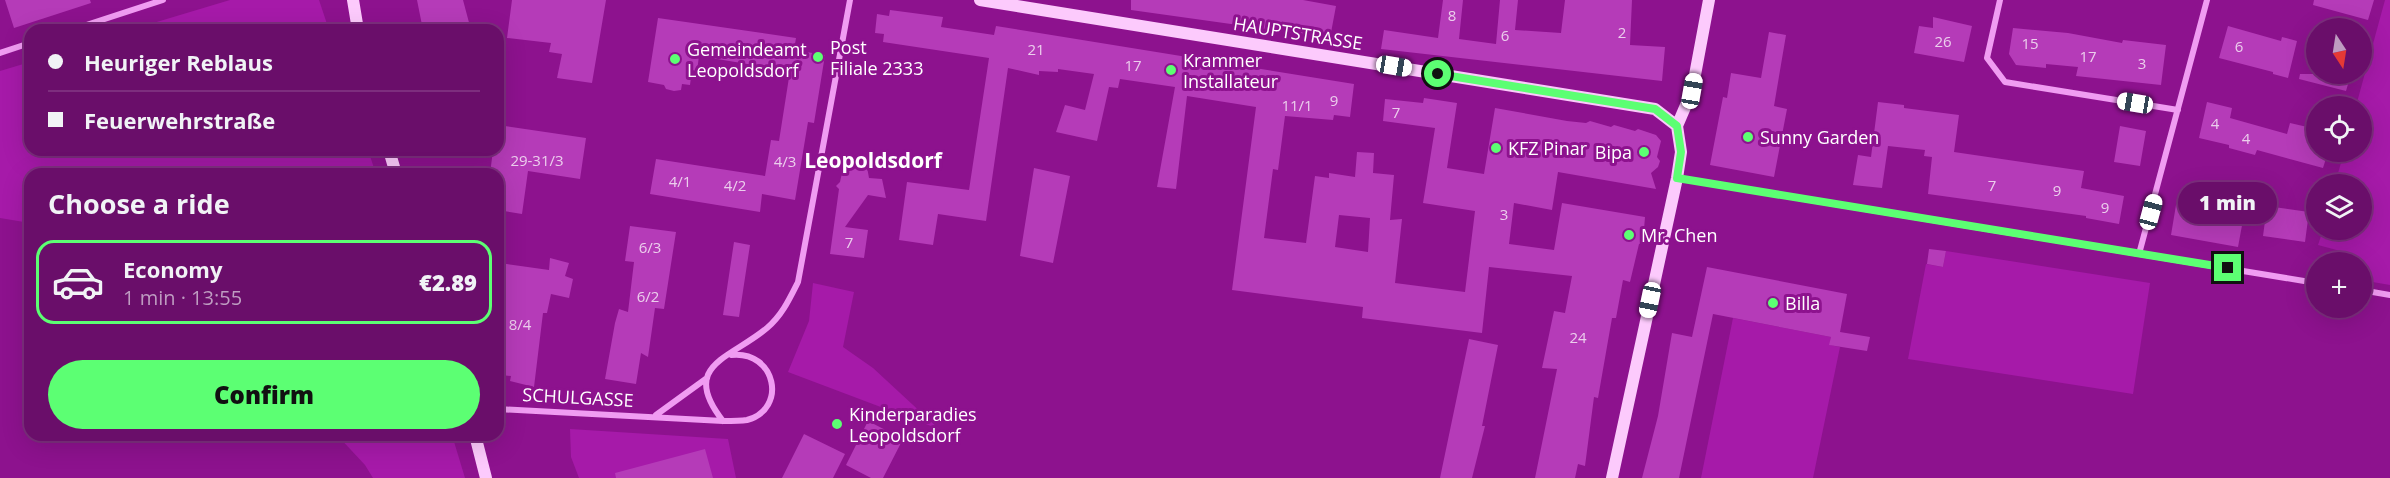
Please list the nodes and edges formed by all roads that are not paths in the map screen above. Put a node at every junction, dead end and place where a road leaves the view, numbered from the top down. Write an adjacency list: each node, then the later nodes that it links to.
1 (163, 0): 8 (street)
2 (352, 0): 9 (street)
3 (850, 0): 19 (street, SCHULGASSE)
4 (980, 0): 13 (street, HAUPTSTRASSE)
5 (1708, 0): 13 (street)
6 (2000, 0): 12 (street)
7 (2207, 0): 12 (street)
8 (89, 24)
9 (357, 24)
10 (24, 45): 11 (street)
11 (0, 53)
12 (2178, 110): 15 (street)
13 (1677, 126): 14 (street)
14 (1677, 178): 15 (street); 26 (street)
15 (2139, 254): 16 (street)
16 (2306, 281)
17 (2372, 292): 18 (street)
18 (2390, 295)
19 (729, 356): 20 (street, SCHULGASSE); 23 (street, SCHULGASSE)
20 (706, 378): 22 (street, SCHULGASSE); 23 (street)
21 (504, 409): 22 (street, SCHULGASSE)
22 (656, 416): 23 (street, SCHULGASSE)
23 (723, 421)
24 (477, 441): 25 (street)
25 (486, 478)
26 (1612, 478)

